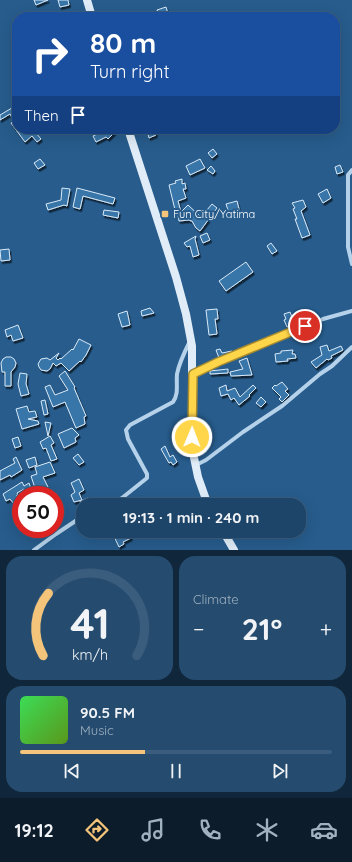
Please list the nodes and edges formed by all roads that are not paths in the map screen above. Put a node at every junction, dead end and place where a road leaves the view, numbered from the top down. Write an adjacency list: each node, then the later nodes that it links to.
1 (87, 0): 2 (main road)
2 (91, 12)
3 (130, 134): 7 (main road)
4 (352, 170): 5 (street)
5 (352, 264)
6 (352, 311): 9 (street)
7 (190, 340): 9 (main road); 11 (street)
8 (352, 347): 10 (street)
9 (193, 374): 10 (main road)
10 (195, 465): 12 (main road)
11 (122, 498)
12 (205, 498)
13 (76, 521): 15 (street)
14 (227, 538): 16 (main road)
15 (34, 550)
16 (234, 550)

